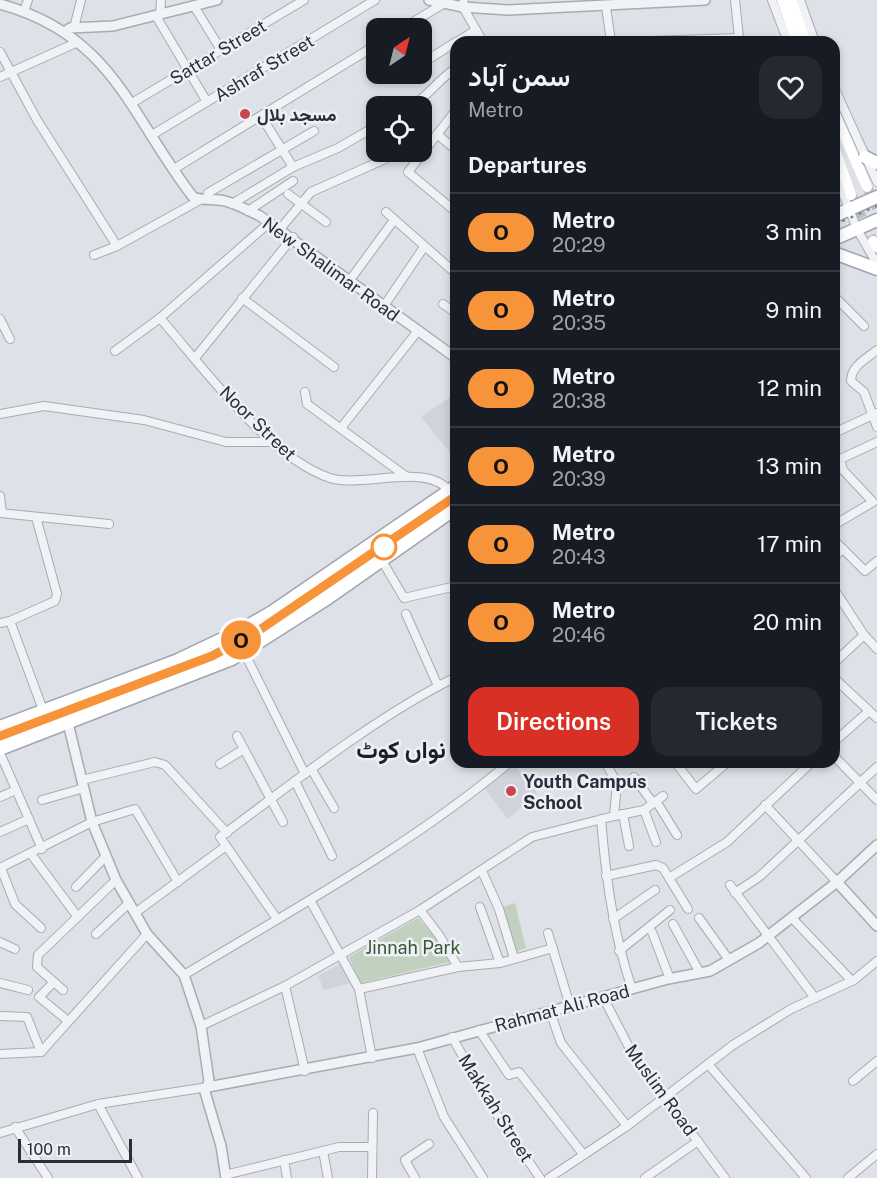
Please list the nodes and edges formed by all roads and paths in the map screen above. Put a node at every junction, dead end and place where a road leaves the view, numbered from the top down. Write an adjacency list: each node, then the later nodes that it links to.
1 (28, 0): 21 (street)
2 (81, 0): 24 (street)
3 (161, 0): 22 (street)
4 (217, 0): 19 (street)
5 (304, 0): 36 (street, Sattar Street)
6 (375, 0): 46 (street, Ashraf Street)
7 (429, 0): 17 (street)
8 (705, 0): 14 (street)
9 (735, 0): 29 (street)
10 (772, 0): 30 (street)
11 (782, 0): 31 (main road)
12 (791, 0): 32 (main road)
13 (800, 0): 33 (street)
14 (662, 2): 15 (street)
15 (622, 3): 20 (street)
16 (0, 4): 21 (street)
17 (443, 4): 18 (street); 23 (street)
18 (464, 4): 20 (street); 25 (street)
19 (194, 6): 22 (street); 36 (street)
20 (606, 7): 28 (street)
21 (24, 11): 24 (street)
22 (158, 16): 24 (street); 40 (street)
23 (420, 18)
24 (70, 29): 34 (street)
25 (476, 30): 26 (street); 27 (street)
26 (466, 36)
27 (480, 36)
28 (610, 36)
29 (740, 36)
30 (786, 36)
31 (795, 36)
32 (804, 36)
33 (813, 36)
34 (78, 42): 41 (street); 47 (street)
35 (450, 46): 39 (street)
36 (221, 50): 40 (street, Sattar Street)
37 (0, 51): 41 (street)
38 (366, 51): 48 (street)
39 (432, 57)
40 (188, 69): 46 (street); 47 (street, Sattar Street)
41 (11, 72): 43 (street); 85 (street)
42 (450, 72): 44 (street)
43 (0, 77)
44 (426, 96)
45 (840, 101): 57 (street)
46 (207, 102): 54 (street, Ashraf Street)
47 (132, 103): 54 (street)
48 (261, 116): 56 (street); 62 (street)
49 (450, 118): 53 (street)
50 (840, 123): 64 (main road)
51 (314, 131): 56 (street)
52 (366, 132): 61 (street)
53 (437, 134): 55 (street); 72 (street)
54 (152, 135): 62 (street)
55 (450, 145)
56 (282, 150): 61 (street); 69 (street)
57 (865, 157): 60 (main road); 64 (street)
58 (378, 162): 71 (street)
59 (840, 163): 67 (main road)
60 (877, 164)
61 (293, 167): 70 (street)
62 (174, 169): 69 (street)
63 (293, 181): 74 (street)
64 (872, 184)
65 (840, 187): 73 (street)
66 (288, 194): 71 (street)
67 (852, 195)
68 (877, 197): 73 (main road)
69 (203, 199): 70 (street, New Shalimar Road); 85 (street)
70 (232, 204): 74 (street, New Shalimar Road)
71 (301, 204): 80 (street); 81 (street)
72 (450, 208)
73 (849, 210): 76 (main road); 82 (street)
74 (248, 211): 79 (street, New Shalimar Road)
75 (386, 212): 77 (street)
76 (840, 214)
77 (394, 220): 86 (street); 92 (street)
78 (877, 220): 82 (main road)
79 (270, 222): 81 (street, New Shalimar Road); 98 (street)
80 (326, 222)
81 (280, 229): 84 (street, New Shalimar Road)
82 (857, 229): 83 (main road); 89 (street)
83 (840, 236)
84 (293, 237): 92 (street, New Shalimar Road); 93 (street)
85 (117, 246): 87 (street)
86 (424, 247): 90 (street); 96 (street)
87 (94, 255)
88 (840, 255): 91 (main road)
89 (877, 264)
90 (450, 269)
91 (877, 269)
92 (350, 280): 96 (street, New Shalimar Road)
93 (242, 298): 106 (street); 107 (street)
94 (840, 302): 100 (street)
95 (443, 304): 97 (street)
96 (384, 306): 101 (street, New Shalimar Road)
97 (450, 309)
98 (160, 318): 104 (street); 106 (street, Noor Street)
99 (0, 319): 102 (street)
100 (864, 326)
101 (417, 332): 105 (street, New Shalimar Road); 112 (street)
102 (10, 339)
103 (877, 350): 110 (street)
104 (115, 351)
105 (450, 354)
106 (195, 358): 114 (street, Noor Street)
107 (334, 367)
108 (305, 392): 112 (street)
109 (0, 414): 114 (street)
110 (875, 414): 111 (street); 113 (street)
111 (877, 427)
112 (341, 428): 118 (street)
113 (840, 430)
114 (274, 442): 118 (street, Noor Street)
115 (877, 442): 116 (street)
116 (840, 459)
117 (840, 465): 122 (street)
118 (407, 477): 119 (street, Noor Street)
119 (450, 486)
120 (450, 490): 142 (main road)
121 (0, 496): 124 (street)
122 (876, 502): 126 (street)
123 (450, 512): 131 (main road)
124 (1, 513): 125 (street)
125 (36, 517): 127 (street); 136 (street)
126 (840, 522)
127 (109, 525)
128 (840, 546): 129 (street)
129 (843, 549): 130 (street); 132 (street)
130 (840, 552)
131 (381, 559): 133 (street); 140 (main road)
132 (877, 561)
133 (450, 587)
134 (840, 598): 138 (street)
135 (406, 614): 145 (street)
136 (10, 621): 137 (street); 147 (street)
137 (0, 623)
138 (864, 635): 139 (street); 141 (street)
139 (877, 649)
140 (244, 652): 146 (main road); 164 (street)
141 (840, 657)
142 (145, 673): 146 (main road); 147 (main road)
143 (450, 680): 145 (street)
144 (840, 684): 148 (street)
145 (438, 686): 164 (street)
146 (152, 692): 150 (main road)
147 (43, 710): 151 (main road)
148 (869, 711): 149 (street); 153 (street)
149 (877, 718)
150 (68, 723): 155 (main road); 168 (street)
151 (0, 727)
152 (237, 736): 154 (street)
153 (840, 737)
154 (244, 749): 157 (street); 172 (street)
155 (0, 751): 169 (street)
156 (840, 762): 167 (street)
157 (220, 764)
158 (877, 767): 167 (street)
159 (502, 768): 205 (street)
160 (608, 768): 179 (street)
161 (680, 768): 162 (street)
162 (721, 768)
163 (805, 768): 175 (street)
164 (309, 772): 166 (street); 176 (street)
165 (634, 777): 173 (street)
166 (296, 782): 172 (street); 195 (street)
167 (860, 782): 174 (street); 187 (street)
168 (83, 784): 171 (street); 182 (street); 185 (street)
169 (16, 790): 170 (street); 180 (street)
170 (0, 797)
171 (42, 800)
172 (270, 800): 183 (street); 185 (street)
173 (658, 800): 177 (street); 186 (street)
174 (877, 800)
175 (765, 805): 187 (street); 199 (street)
176 (334, 808)
177 (644, 810): 178 (street); 188 (street)
178 (623, 814): 179 (street); 191 (street)
179 (614, 816): 181 (street)
180 (29, 819): 184 (street); 192 (street)
181 (601, 819): 197 (street); 198 (street)
182 (92, 822): 192 (street); 194 (street); 201 (street)
183 (283, 822)
184 (0, 832)
185 (226, 833): 190 (street)
186 (676, 835)
187 (799, 840): 202 (street); 224 (street)
188 (656, 842)
189 (877, 845): 202 (street, Rahmat Ali Road)
190 (226, 846): 201 (street); 215 (street)
191 (628, 846)
192 (42, 849): 193 (street)
193 (31, 854): 196 (street); 212 (street)
194 (106, 856): 200 (street); 203 (street)
195 (332, 856)
196 (0, 868): 219 (street)
197 (482, 871): 209 (street); 230 (street)
198 (606, 876): 199 (street); 216 (street)
199 (669, 878): 208 (street)
200 (116, 880): 206 (street); 212 (street)
201 (178, 882): 211 (street)
202 (837, 882): 214 (street, Rahmat Ali Road); 218 (street)
203 (76, 887)
204 (655, 890): 216 (street)
205 (310, 900): 215 (street); 229 (street)
206 (129, 903): 211 (street); 222 (street)
207 (480, 907): 233 (street)
208 (688, 909)
209 (420, 910): 229 (street); 234 (street)
210 (670, 910): 228 (street)
211 (135, 913): 223 (street)
212 (76, 916): 239 (street)
213 (699, 918): 231 (street)
214 (792, 918): 224 (street, Rahmat Ali Road); 238 (street)
215 (277, 919): 236 (street)
216 (613, 919): 228 (street)
217 (673, 924): 235 (street)
218 (877, 926)
219 (40, 928)
220 (652, 932): 237 (street)
221 (548, 933): 226 (street)
222 (96, 934)
223 (147, 934): 236 (street); 251 (street)
224 (767, 937): 231 (street, Rahmat Ali Road); 247 (street)
225 (0, 942): 227 (street)
226 (553, 948): 230 (street); 248 (street)
227 (15, 949)
228 (619, 951): 243 (street)
229 (341, 956): 241 (street); 242 (street)
230 (514, 958): 233 (street)
231 (729, 960): 235 (street, Rahmat Ali Road)
232 (877, 961): 238 (street)
233 (500, 963): 234 (street)
234 (458, 967): 242 (street)
235 (700, 973): 237 (street, Rahmat Ali Road)
236 (184, 975): 252 (street)
237 (670, 979): 243 (street, Rahmat Ali Road)
238 (852, 981): 247 (street)
239 (54, 982): 245 (street); 251 (street)
240 (0, 983): 244 (street)
241 (285, 986): 252 (street); 261 (street)
242 (359, 989): 258 (street)
243 (632, 989): 246 (street, Rahmat Ali Road)
244 (28, 990)
245 (63, 990)
246 (603, 998): 248 (street, Rahmat Ali Road); 264 (street, Muslim Road)
247 (815, 998): 260 (street)
248 (570, 1006): 249 (street, Rahmat Ali Road)
249 (550, 1011): 253 (street, Rahmat Ali Road); 267 (street)
250 (0, 1016): 256 (street)
251 (68, 1021): 256 (street)
252 (201, 1026): 263 (street)
253 (479, 1030): 254 (street, Rahmat Ali Road); 274 (street)
254 (452, 1036): 255 (street, Rahmat Ali Road); 286 (street, Makkah Street)
255 (417, 1048): 258 (street, Rahmat Ali Road); 285 (street)
256 (41, 1052): 257 (street)
257 (0, 1054)
258 (372, 1058): 261 (street, Rahmat Ali Road)
259 (877, 1061): 262 (street)
260 (708, 1064): 264 (street); 289 (street)
261 (305, 1071): 263 (street, Rahmat Ali Road)
262 (853, 1081)
263 (208, 1087): 265 (street); 277 (street)
264 (665, 1096): 267 (street); 270 (street, Muslim Road)
265 (98, 1104): 268 (street); 280 (street)
266 (373, 1113): 272 (street)
267 (627, 1126): 274 (street)
268 (15, 1127): 269 (street); 279 (street)
269 (0, 1134)
270 (698, 1142): 278 (street); 288 (street, Muslim Road)
271 (429, 1144): 284 (street)
272 (372, 1147): 273 (street); 283 (street)
273 (323, 1151): 276 (street); 282 (street)
274 (583, 1154): 287 (street)
275 (877, 1154): 290 (street)
276 (284, 1161): 277 (street); 281 (street)
277 (225, 1176)
278 (648, 1177)
279 (48, 1178)
280 (138, 1178)
281 (287, 1178)
282 (328, 1178)
283 (372, 1178)
284 (415, 1178)
285 (483, 1178)
286 (540, 1178)
287 (549, 1178)
288 (725, 1178)
289 (806, 1178)
290 (848, 1178)

